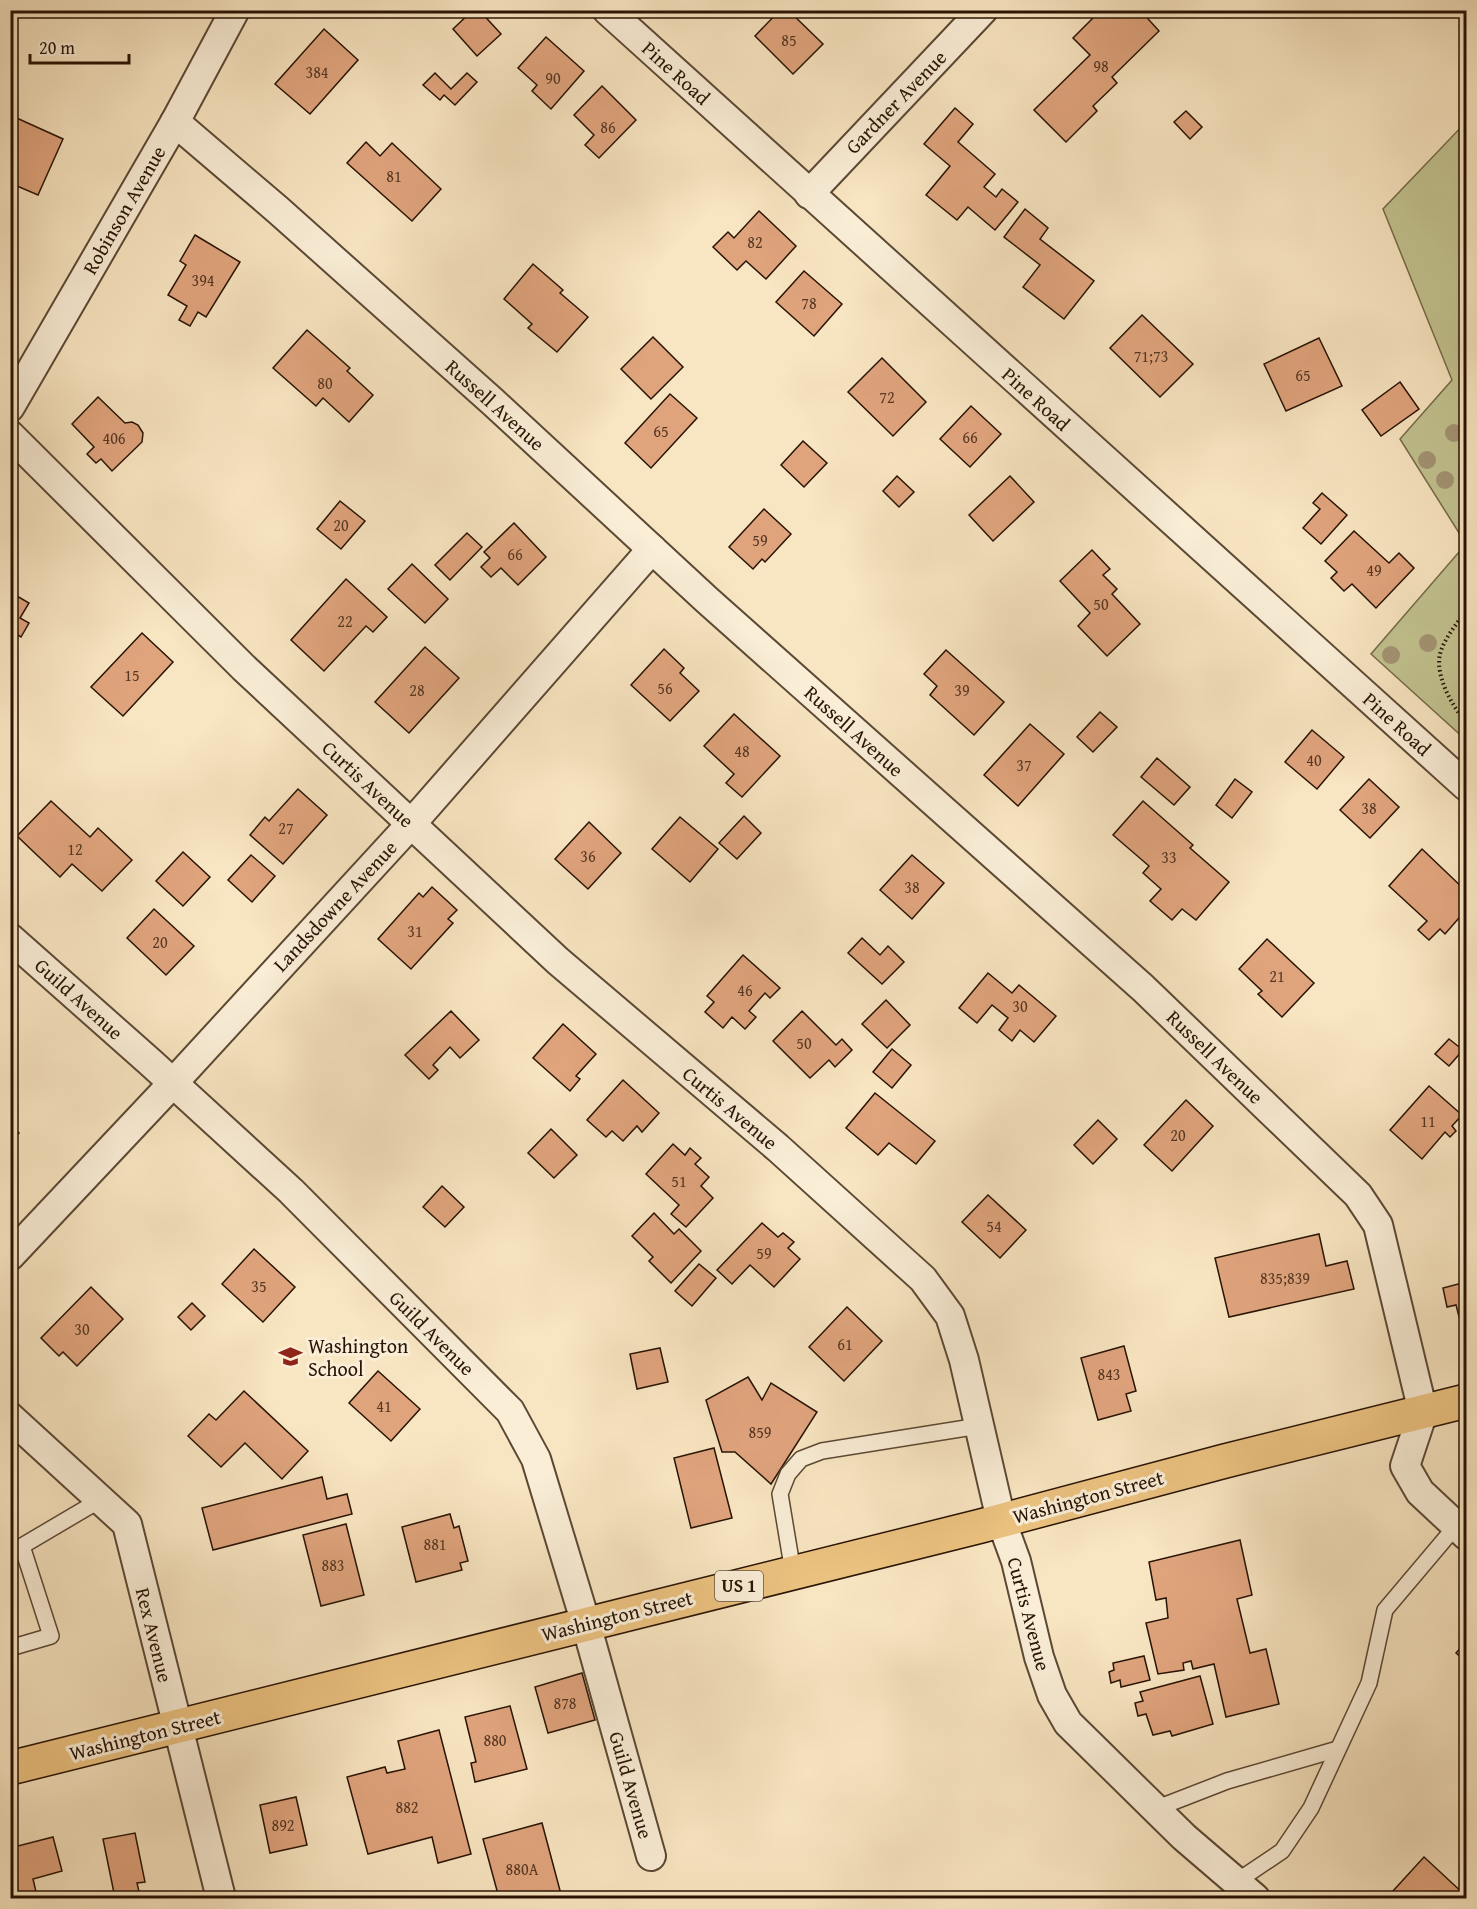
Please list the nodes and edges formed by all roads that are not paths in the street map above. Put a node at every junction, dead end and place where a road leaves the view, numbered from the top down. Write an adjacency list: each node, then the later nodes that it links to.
1 (235, 10): 4 (street, Robinson Avenue)
2 (607, 10): 5 (street, Pine Road)
3 (983, 10): 5 (street, Gardner Avenue)
4 (175, 122): 6 (street, Robinson Avenue); 8 (street, Russell Avenue)
5 (809, 194): 9 (street, Pine Road)
6 (10, 407)
7 (10, 435): 10 (street, Curtis Avenue)
8 (652, 549): 10 (street, Landsdowne Avenue); 15 (street, Russell Avenue)
9 (1467, 786)
10 (411, 824): 12 (street, Landsdowne Avenue); 17 (street, Curtis Avenue)
11 (10, 938): 12 (street, Guild Avenue)
12 (173, 1083): 13 (street, Landsdowne Avenue); 24 (street, Guild Avenue)
13 (10, 1256)
14 (1467, 1401): 15 (main road, Washington Street / US 1)
15 (1423, 1412): 19 (main road, Washington Street / US 1); 20 (street)
16 (10, 1418): 18 (street, Rex Avenue)
17 (979, 1426): 19 (street, Curtis Avenue); 23 (lane)
18 (100, 1500): 22 (lane); 26 (street, Rex Avenue)
19 (1001, 1520): 23 (main road, Washington Street / US 1); 29 (street, Curtis Avenue)
20 (1461, 1531): 27 (lane)
21 (10, 1535): 22 (lane)
22 (22, 1546): 25 (lane)
23 (793, 1572): 24 (main road, Washington Street / US 1)
24 (586, 1624): 26 (main road, Washington Street / US 1); 30 (street, Guild Avenue)
25 (10, 1648)
26 (177, 1727): 28 (main road, Washington Street / US 1); 32 (street, Rex Avenue)
27 (1338, 1749): 29 (lane); 31 (lane)
28 (10, 1768)
29 (1155, 1809): 31 (street, Curtis Avenue)
30 (651, 1856)
31 (1246, 1890)
32 (221, 1899)

